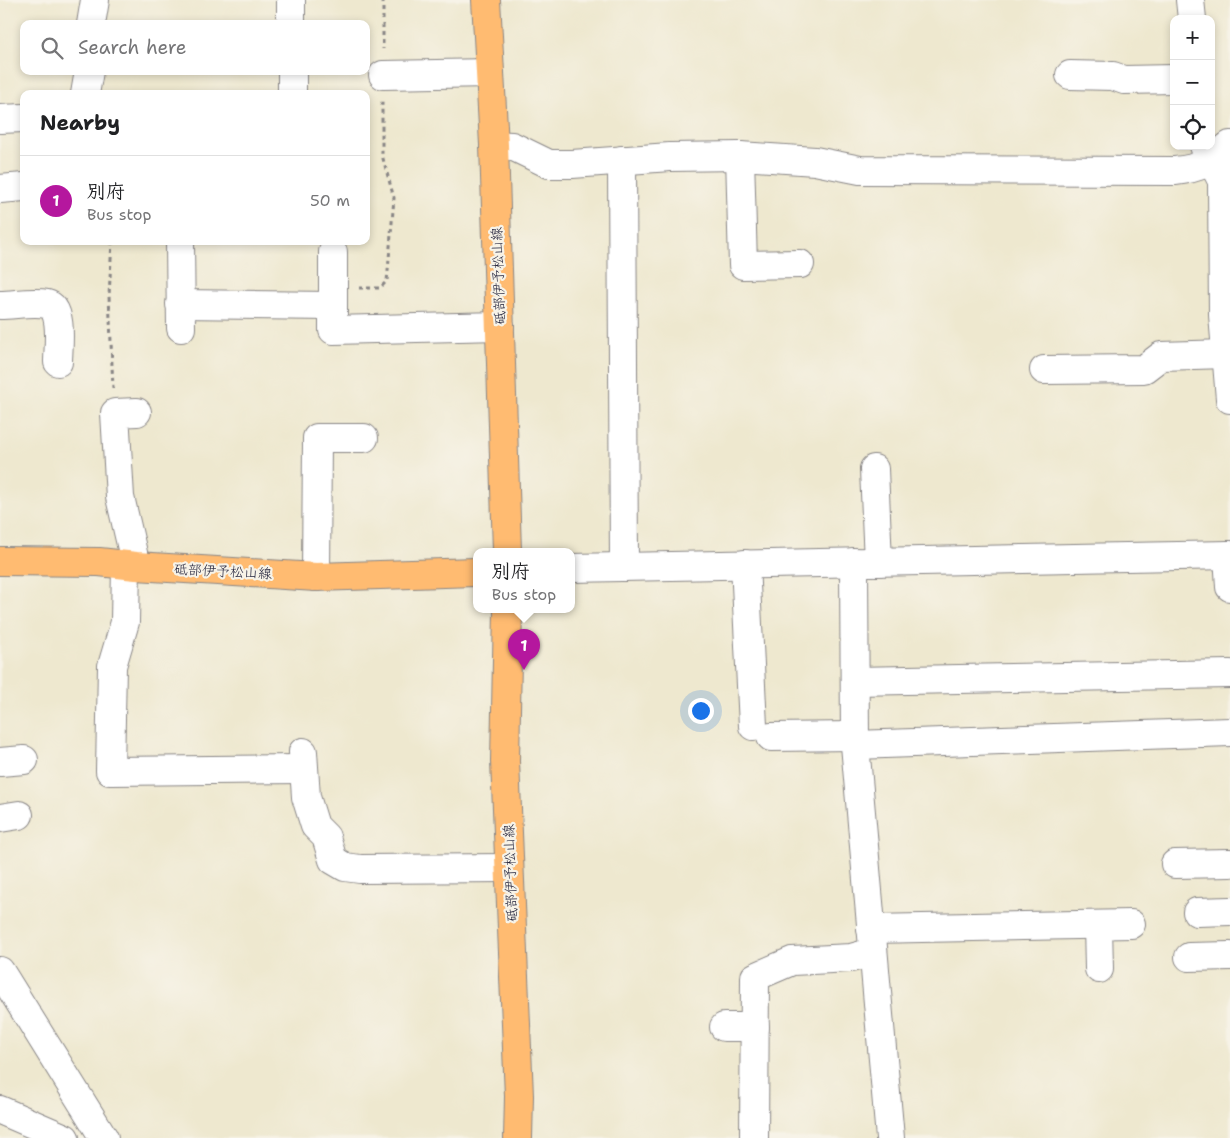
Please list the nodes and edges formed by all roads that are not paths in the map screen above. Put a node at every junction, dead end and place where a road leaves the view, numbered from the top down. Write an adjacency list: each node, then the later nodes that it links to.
1 (95, 0): 6 (street)
2 (291, 0): 7 (street)
3 (486, 0): 8 (main road, 砥部伊予松山線)
4 (1190, 0): 5 (street)
5 (1192, 15)
6 (92, 20)
7 (291, 20)
8 (490, 73): 11 (street); 18 (main road, 砥部伊予松山線)
9 (88, 75): 14 (street)
10 (292, 75): 15 (street)
11 (383, 75)
12 (1070, 75): 13 (street)
13 (1170, 79)
14 (86, 90)
15 (292, 90)
16 (20, 118): 17 (street)
17 (0, 119)
18 (494, 145): 21 (street); 29 (main road, 砥部伊予松山線)
19 (1219, 149): 20 (street); 30 (street)
20 (740, 156): 21 (street); 26 (street)
21 (622, 160): 43 (street)
22 (20, 187): 23 (street)
23 (0, 189)
24 (180, 245): 27 (street)
25 (332, 252): 27 (street)
26 (800, 264)
27 (333, 297): 29 (street)
28 (0, 305): 31 (street)
29 (500, 326): 37 (main road, 砥部伊予松山線)
30 (1226, 354): 32 (street); 33 (street)
31 (59, 362)
32 (1044, 370)
33 (1230, 399)
34 (126, 413): 42 (street)
35 (364, 438): 46 (street)
36 (874, 469): 40 (street)
37 (507, 548)
38 (1229, 555): 40 (street); 47 (street)
39 (0, 561): 42 (main road, 砥部伊予松山線)
40 (866, 562): 41 (street); 50 (street)
41 (745, 564): 43 (street); 52 (street)
42 (131, 565): 46 (main road, 砥部伊予松山線); 55 (street)
43 (624, 567): 44 (street)
44 (575, 568)
45 (473, 572): 46 (main road, 砥部伊予松山線)
46 (316, 576)
47 (1230, 586)
48 (508, 613): 55 (main road, 砥部伊予松山線)
49 (1230, 674): 50 (street)
50 (855, 680): 52 (street)
51 (1230, 732): 52 (street)
52 (855, 741): 60 (street)
53 (1230, 863): 54 (street)
54 (1175, 864)
55 (509, 868): 70 (main road, 砥部伊予松山線)
56 (1230, 911): 57 (street)
57 (1197, 912)
58 (1131, 924): 59 (street)
59 (1098, 925): 60 (street); 62 (street)
60 (872, 941): 65 (street); 72 (street)
61 (1189, 957): 63 (street)
62 (1099, 969)
63 (1226, 969)
64 (0, 971): 68 (street)
65 (755, 1026): 66 (street); 71 (street)
66 (724, 1027)
67 (0, 1110): 69 (street)
68 (101, 1137)
69 (64, 1138)
70 (518, 1138)
71 (754, 1138)
72 (890, 1138)

